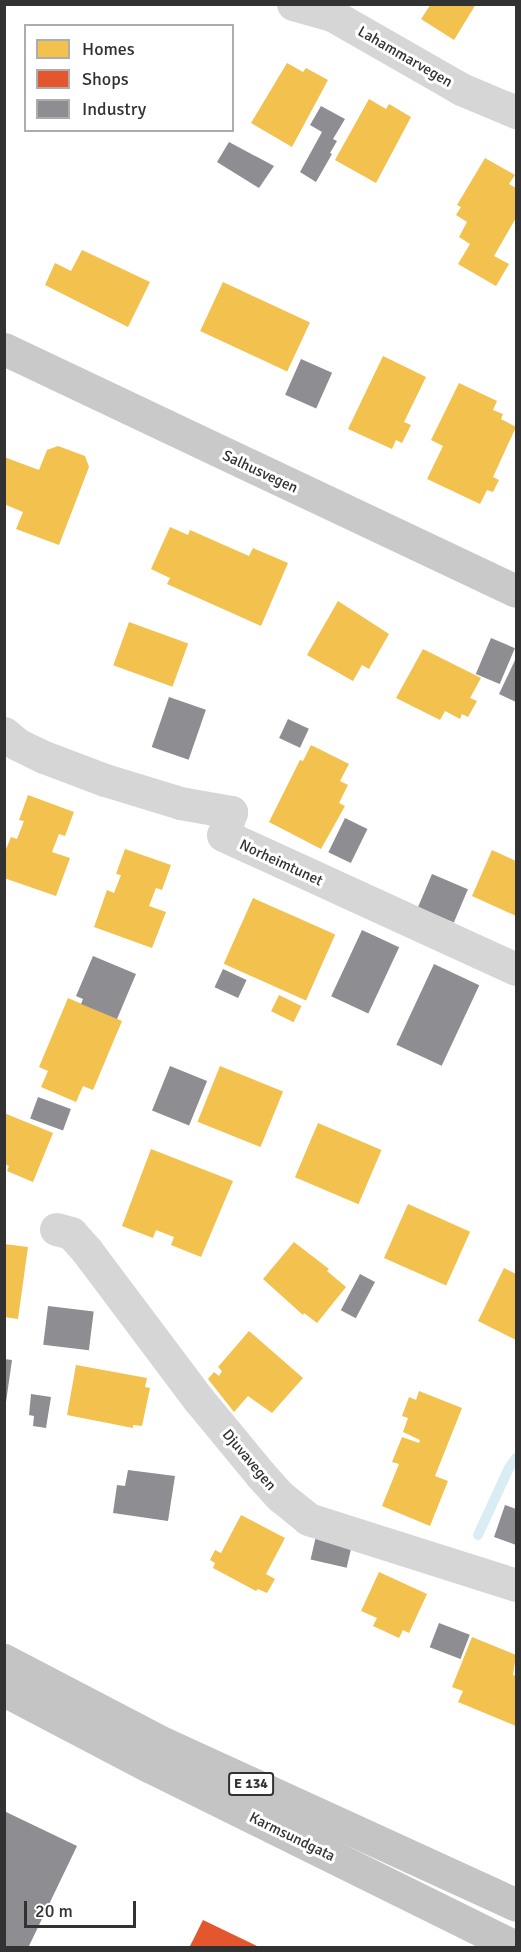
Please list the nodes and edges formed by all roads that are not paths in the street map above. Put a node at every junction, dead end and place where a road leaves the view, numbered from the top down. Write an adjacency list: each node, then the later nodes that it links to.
1 (294, 4): 2 (street, Lahammarvegen)
2 (516, 112)
3 (4, 350): 4 (main road, Salhusvegen)
4 (516, 591)
5 (4, 733): 6 (street, Norheimtunet)
6 (516, 969)
7 (56, 1229): 8 (street, Djuvavegen)
8 (516, 1585)
9 (4, 1660): 11 (highway, Karmsundgata / E 134)
10 (4, 1690): 12 (highway, Karmsundgata / E 134)
11 (516, 1905)
12 (516, 1947)

